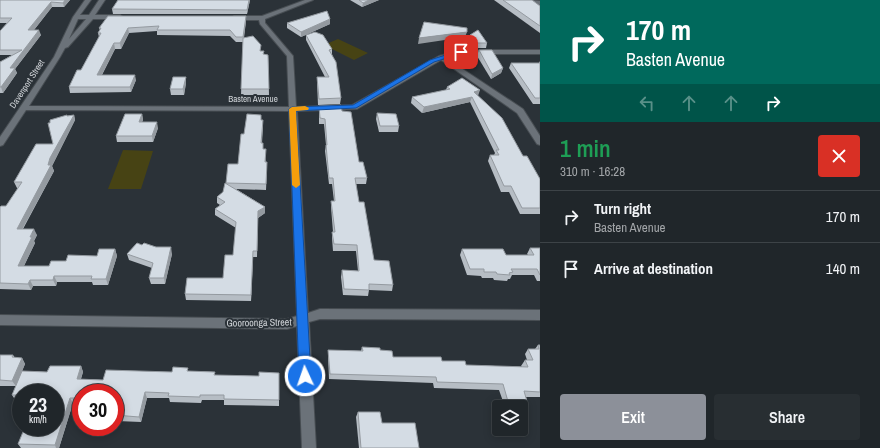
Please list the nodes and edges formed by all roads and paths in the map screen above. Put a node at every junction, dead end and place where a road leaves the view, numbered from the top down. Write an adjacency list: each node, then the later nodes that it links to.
1 (88, 0): 6 (street)
2 (102, 0): 7 (street)
3 (310, 0): 10 (street)
4 (531, 0): 5 (street)
5 (540, 3)
6 (76, 17): 7 (street); 12 (street)
7 (92, 17): 8 (street); 12 (street)
8 (130, 17)
9 (223, 18): 10 (street)
10 (262, 18): 15 (street)
11 (540, 52): 13 (street, Basten Avenue)
12 (57, 57): 14 (street, Davenport Street)
13 (441, 57): 15 (street, Basten Avenue); 16 (street)
14 (23, 108): 15 (street, Basten Avenue); 17 (street, Davenport Street)
15 (292, 109): 20 (street)
16 (540, 142)
17 (0, 143)
18 (540, 315): 20 (street, Gooroonga Street)
19 (0, 320): 20 (street, Gooroonga Street)
20 (302, 320): 21 (street)
21 (309, 448)

